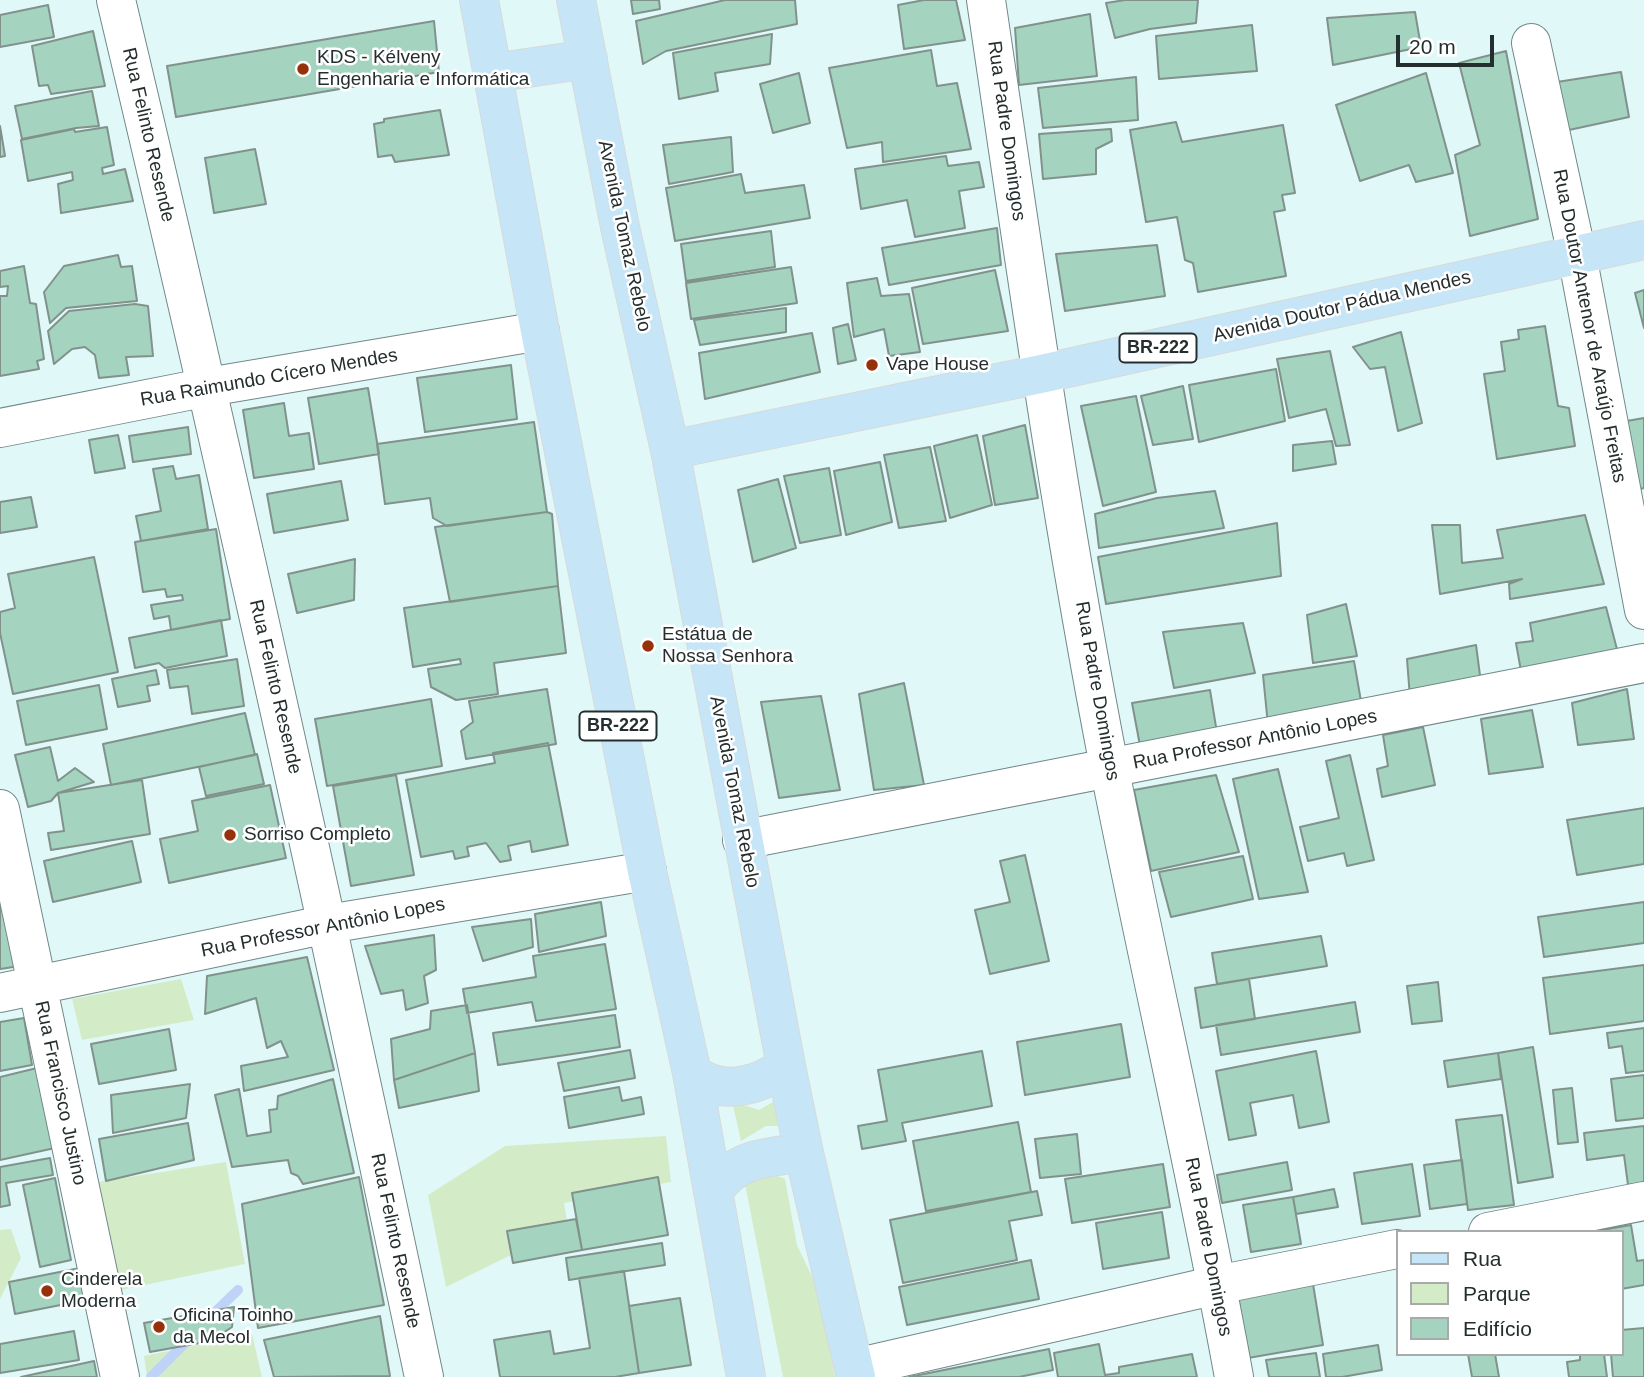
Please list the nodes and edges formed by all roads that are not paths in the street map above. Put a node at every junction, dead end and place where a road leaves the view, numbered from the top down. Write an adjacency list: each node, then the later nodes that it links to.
1 (116, 0): 12 (street, Rua Felinto Resende)
2 (479, 0): 7 (main road)
3 (576, 0): 6 (main road, Avenida Tomaz Rebelo)
4 (986, 0): 11 (street, Rua Padre Domingos)
5 (1531, 43): 9 (street, Rua Doutor Antenor de Araújo Freitas)
6 (587, 59): 7 (main road); 14 (main road, Avenida Tomaz Rebelo)
7 (494, 74): 10 (main road, BR-222)
8 (1644, 240): 9 (main road, Avenida Doutor Pádua Mendes / BR-222)
9 (1577, 255): 11 (main road, Avenida Doutor Pádua Mendes / BR-222); 15 (street, Rua Doutor Antenor de Araújo Freitas)
10 (540, 331): 12 (street, Rua Raimundo Cícero Mendes); 20 (main road, BR-222)
11 (1041, 374): 14 (main road, Avenida Doutor Pádua Mendes / BR-222); 17 (street, Rua Padre Domingos)
12 (208, 387): 13 (street, Rua Raimundo Cícero Mendes); 21 (street, Rua Felinto Resende)
13 (0, 428)
14 (670, 450): 19 (main road, Avenida Tomaz Rebelo)
15 (1644, 610)
16 (1644, 663): 17 (street, Rua Professor Antônio Lopes)
17 (1110, 768): 19 (street, Rua Professor Antônio Lopes); 31 (street, Rua Padre Domingos)
18 (0, 809): 22 (street, Rua Francisco Justino)
19 (742, 840): 24 (main road, Avenida Tomaz Rebelo)
20 (647, 871): 21 (street, Rua Professor Antônio Lopes); 25 (main road, BR-222)
21 (328, 924): 22 (street, Rua Professor Antônio Lopes); 34 (street, Rua Felinto Resende)
22 (37, 986): 23 (street, Rua Professor Antônio Lopes); 33 (street, Rua Francisco Justino)
23 (0, 993)
24 (786, 1066): 25 (main road); 26 (main road, Avenida Tomaz Rebelo)
25 (692, 1073): 27 (main road, BR-222)
26 (804, 1153): 27 (main road); 32 (main road, Avenida Tomaz Rebelo)
27 (714, 1192): 35 (main road, BR-222)
28 (1644, 1201): 29 (street)
29 (1498, 1230)
30 (1396, 1250): 31 (street)
31 (1217, 1284): 32 (street); 36 (street, Rua Padre Domingos)
32 (856, 1373)
33 (120, 1377)
34 (424, 1377)
35 (747, 1377)
36 (1234, 1377)

